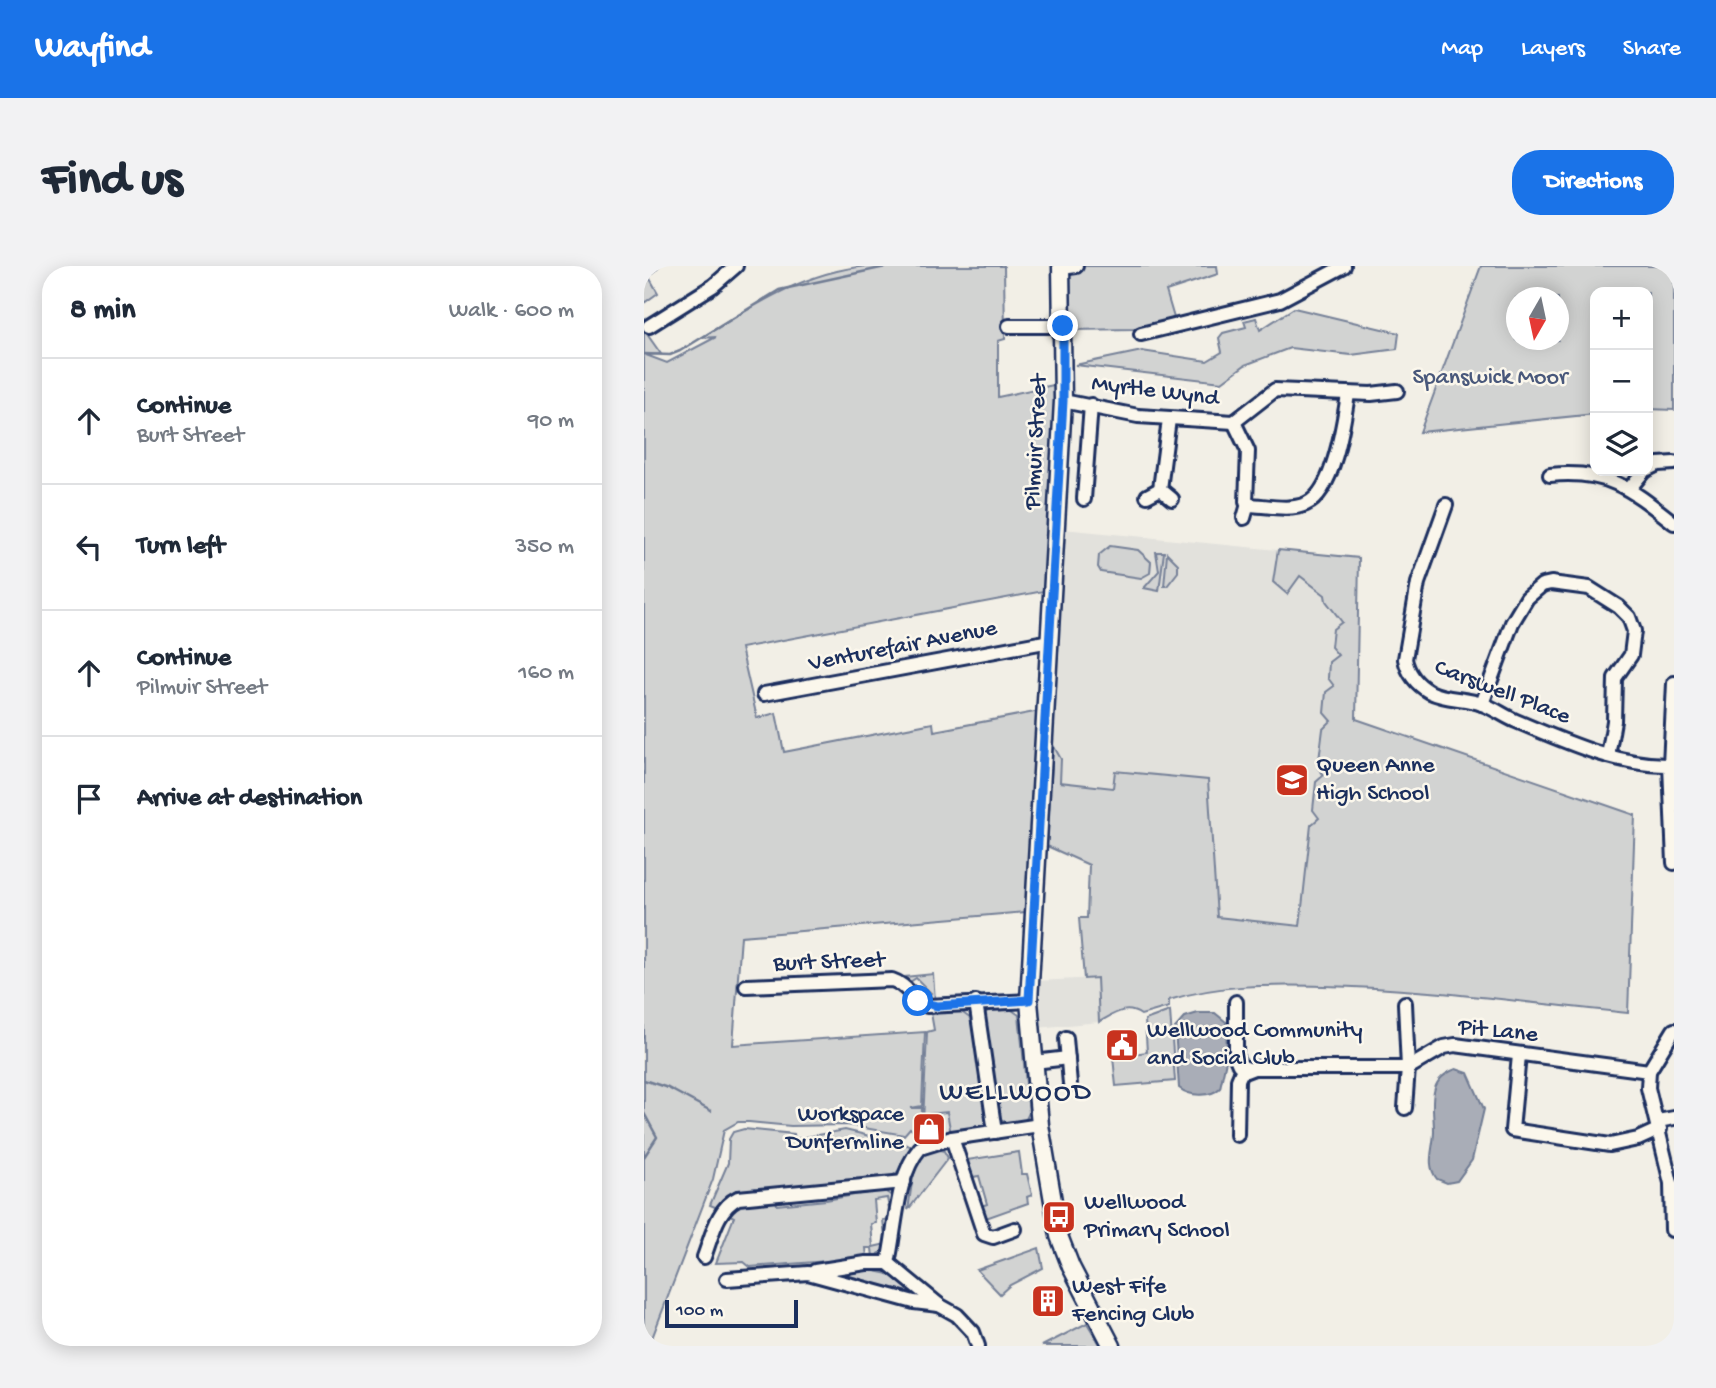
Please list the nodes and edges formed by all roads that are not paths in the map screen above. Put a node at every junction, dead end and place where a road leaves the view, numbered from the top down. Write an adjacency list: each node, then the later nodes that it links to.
1 (736, 266): 4 (street)
2 (1344, 266): 7 (street)
3 (1067, 267): 6 (main road, Pilmuir Street)
4 (649, 326)
5 (1009, 326): 6 (street)
6 (1063, 326): 10 (main road, Pilmuir Street)
7 (1141, 334)
8 (1397, 391): 9 (street, Myrtle Wynd)
9 (1348, 394): 13 (street, Myrtle Wynd); 23 (street)
10 (1063, 401): 11 (street, Myrtle Wynd); 27 (main road, Pilmuir Street)
11 (1091, 405): 12 (street, Myrtle Wynd); 21 (street)
12 (1169, 419): 13 (street, Myrtle Wynd); 19 (street)
13 (1234, 422): 23 (street)
14 (1674, 463): 15 (street)
15 (1653, 466)
16 (1550, 475): 18 (street)
17 (1641, 476): 18 (street)
18 (1630, 488): 26 (street)
19 (1160, 489): 20 (street); 22 (street)
20 (1147, 496)
21 (1084, 499)
22 (1172, 499)
23 (1248, 504): 25 (street)
24 (1446, 505): 30 (street, Carswell Place)
25 (1244, 518)
26 (1674, 523)
27 (1050, 641): 29 (street, Venturefair Avenue); 35 (main road, Pilmuir Street)
28 (1674, 683): 32 (street)
29 (764, 694)
30 (1482, 704): 31 (street, Carswell Place); 31 (street)
31 (1608, 756): 32 (street, Carswell Place)
32 (1670, 765): 33 (street)
33 (1674, 863)
34 (746, 986): 36 (street, Burt Street)
35 (1029, 1000): 36 (street, Burt Street); 43 (main road, Pilmuir Street)
36 (976, 1002): 52 (street)
37 (1236, 1003): 44 (street)
38 (1405, 1003): 45 (street)
39 (1674, 1030): 46 (street)
40 (1066, 1038): 42 (street)
41 (1519, 1055): 45 (street, Pit Lane); 46 (street, Pit Lane); 51 (street)
42 (1068, 1058): 43 (street); 47 (street)
43 (1034, 1062): 50 (main road, Pilmuir Street)
44 (1248, 1069): 45 (street); 53 (street)
45 (1408, 1069): 48 (street)
46 (1648, 1072): 51 (street)
47 (1070, 1084)
48 (1405, 1108)
49 (1674, 1118): 51 (street)
50 (1040, 1125): 52 (street); 65 (main road, Pilmuir Street)
51 (1659, 1125): 56 (street)
52 (995, 1132): 54 (street)
53 (1237, 1135)
54 (952, 1138): 55 (street); 57 (street)
55 (904, 1182): 59 (street); 60 (street)
56 (1673, 1190): 58 (street)
57 (1015, 1229)
58 (1672, 1230)
59 (704, 1257)
60 (888, 1263): 61 (street); 63 (street)
61 (808, 1273): 62 (street); 63 (street)
62 (727, 1279)
63 (939, 1304): 64 (street)
64 (978, 1346)
65 (1112, 1346)

